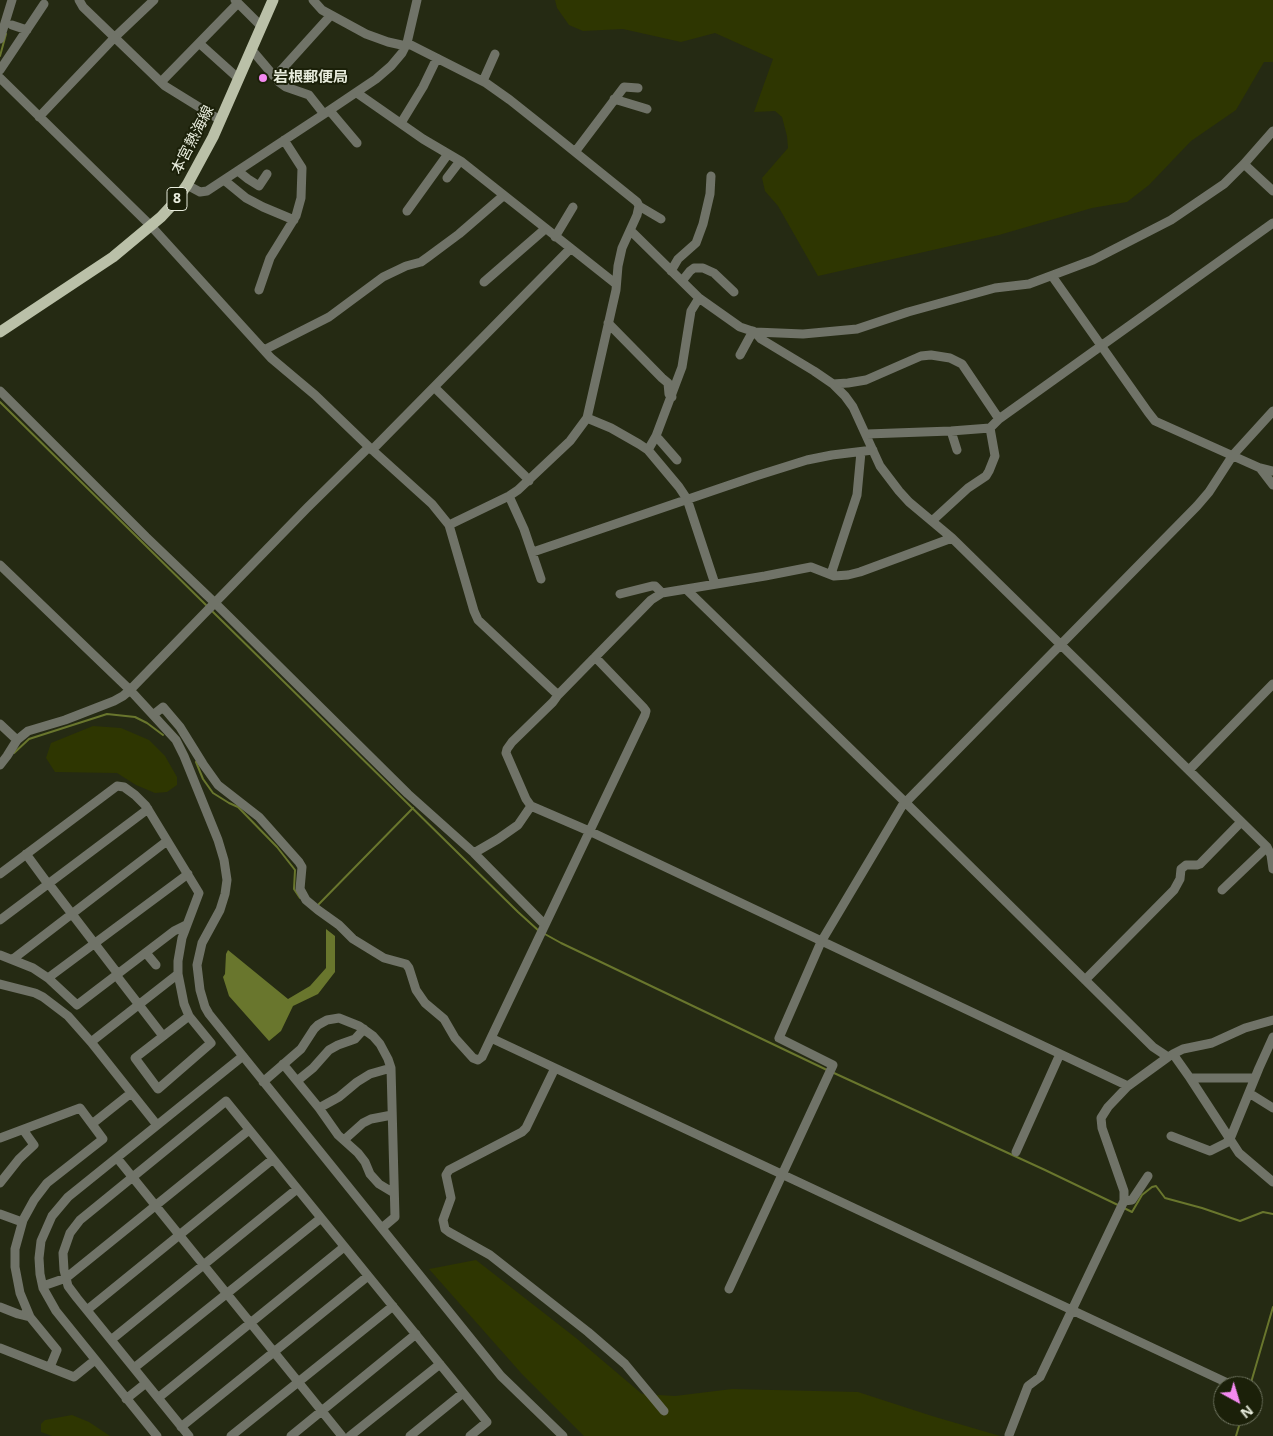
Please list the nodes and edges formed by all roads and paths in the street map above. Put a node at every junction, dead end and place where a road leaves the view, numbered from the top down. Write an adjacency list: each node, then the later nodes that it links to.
1 (12, 0): 14 (street)
2 (79, 0): 13 (street)
3 (154, 0): 13 (street)
4 (273, 0): 11 (main road, 本宮熱海線 / 8)
5 (313, 0): 9 (street)
6 (417, 0): 16 (street)
7 (236, 2): 11 (street); 15 (street)
8 (44, 4): 12 (street)
9 (331, 15): 16 (street); 21 (street)
10 (12, 24): 12 (street)
11 (261, 26): 17 (main road, 本宮熱海線 / 8)
12 (27, 30): 20 (street)
13 (115, 38): 25 (street); 31 (street)
14 (0, 39)
15 (199, 43): 23 (street); 25 (street)
16 (406, 44): 19 (street); 27 (street)
17 (251, 49): 21 (street); 23 (main road, 本宮熱海線 / 8)
18 (495, 54): 24 (street)
19 (438, 58): 24 (street); 33 (street)
20 (0, 70)
21 (275, 77): 30 (street)
22 (0, 78): 31 (street)
23 (239, 79): 32 (main road, 本宮熱海線 / 8)
24 (482, 81): 37 (street)
25 (161, 82): 32 (street)
26 (638, 88): 28 (street)
27 (357, 93): 30 (street); 33 (street)
28 (614, 99): 29 (street); 37 (street)
29 (647, 109)
30 (327, 113): 35 (street); 36 (street)
31 (39, 117): 55 (street)
32 (220, 120): 46 (main road, 本宮熱海線 / 8)
33 (401, 122): 38 (street)
34 (1273, 131): 40 (street)
35 (284, 140): 41 (street); 53 (street)
36 (357, 142)
37 (574, 152): 49 (street)
38 (448, 154): 39 (street); 51 (street)
39 (460, 161): 44 (street); 48 (street)
40 (1244, 164): 47 (street); 61 (street)
41 (238, 171): 42 (street); 45 (street)
42 (267, 174)
43 (711, 176): 60 (street)
44 (447, 178)
45 (224, 180): 46 (street); 53 (street)
46 (187, 185): 55 (main road, 本宮熱海線 / 8)
47 (1273, 191)
48 (503, 196): 56 (street); 72 (street)
49 (639, 206): 52 (street); 57 (street)
50 (573, 207): 58 (street)
51 (407, 211)
52 (661, 219)
53 (294, 220): 65 (street)
54 (1273, 223): 71 (street)
55 (151, 226): 69 (main road, 本宮熱海線 / 8); 72 (street)
56 (545, 229): 58 (street); 62 (street)
57 (630, 231): 60 (street); 64 (street)
58 (555, 237): 59 (street)
59 (570, 249): 64 (street); 75 (street)
60 (671, 270): 63 (street)
61 (1052, 276): 70 (street); 71 (street)
62 (484, 282)
63 (682, 282): 66 (street); 67 (street)
64 (616, 284): 68 (street)
65 (259, 290)
66 (734, 292)
67 (699, 298): 70 (street); 77 (street)
68 (608, 323): 77 (street); 79 (street)
69 (0, 332)
70 (754, 332): 73 (street); 74 (street)
71 (1102, 346): 80 (street); 90 (street)
72 (264, 350): 85 (street)
73 (740, 355)
74 (833, 384): 80 (street); 83 (street)
75 (434, 387): 85 (street); 94 (street)
76 (0, 391): 109 (street)
77 (672, 397): 84 (street)
78 (1273, 411): 90 (street)
79 (587, 418): 86 (street); 94 (street)
80 (999, 419): 81 (street)
81 (990, 428): 82 (street); 98 (street)
82 (951, 431): 83 (street); 88 (street)
83 (867, 434): 87 (street)
84 (656, 436): 86 (street); 91 (street)
85 (371, 448): 99 (street); 109 (street)
86 (648, 450): 97 (street)
87 (873, 450): 89 (street); 98 (street)
88 (957, 450)
89 (861, 452): 97 (street); 103 (street)
90 (1233, 455): 92 (street); 110 (street)
91 (677, 460)
92 (1260, 468): 93 (street); 95 (street)
93 (1273, 471)
94 (528, 481): 96 (street)
95 (1273, 485)
96 (509, 496): 99 (street); 101 (street)
97 (686, 500): 101 (street); 105 (street)
98 (932, 521): 100 (street)
99 (450, 525): 114 (street)
100 (952, 538): 103 (street); 110 (street)
101 (533, 552): 104 (street)
102 (0, 565): 113 (street)
103 (831, 574): 105 (street)
104 (541, 579)
105 (716, 584): 106 (street)
106 (686, 589): 107 (street); 120 (street)
107 (662, 593): 108 (street); 111 (street)
108 (620, 594)
109 (215, 603): 113 (street); 127 (street)
110 (1062, 644): 119 (street); 120 (street)
111 (595, 657): 114 (street); 124 (street)
112 (1273, 684): 119 (street)
113 (130, 690): 115 (street); 117 (street)
114 (558, 695): 121 (street)
115 (153, 715): 155 (street); 158 (street)
116 (0, 724): 117 (street)
117 (17, 740): 118 (street)
118 (0, 765)
119 (1188, 770): 123 (street)
120 (906, 803): 138 (street); 147 (street)
121 (531, 806): 124 (street); 127 (street)
122 (148, 809): 125 (street); 128 (street); 132 (street)
123 (1241, 822): 126 (street); 147 (street)
124 (589, 831): 137 (street); 138 (street)
125 (167, 841): 131 (street); 134 (street)
126 (1267, 847): 129 (street); 133 (street)
127 (474, 852): 137 (street)
128 (26, 854): 130 (street); 132 (street)
129 (1273, 869)
130 (0, 874)
131 (188, 874): 136 (street); 139 (street)
132 (48, 884): 134 (street); 135 (street)
133 (1222, 890)
134 (72, 914): 139 (street); 142 (street)
135 (0, 920)
136 (186, 925): 140 (street); 144 (street)
137 (543, 930): 155 (street)
138 (822, 942): 157 (street); 184 (street)
139 (95, 943): 145 (street); 146 (street)
140 (146, 953): 143 (street); 145 (street)
141 (0, 955): 142 (street)
142 (13, 959): 146 (street)
143 (156, 965)
144 (178, 974): 149 (street); 150 (street)
145 (117, 975): 146 (street); 149 (street)
146 (48, 978)
147 (1085, 980): 159 (street)
148 (0, 984): 156 (street)
149 (139, 1005): 153 (street); 156 (street)
150 (189, 1016): 153 (street); 153 (street)
151 (1273, 1020): 159 (street)
152 (364, 1029): 160 (street); 161 (street); 165 (street)
153 (163, 1036)
154 (1273, 1037): 164 (street)
155 (491, 1038): 162 (street)
156 (91, 1042): 168 (street)
157 (1060, 1054): 167 (street); 181 (street)
158 (243, 1056): 166 (street); 174 (street)
159 (1170, 1056): 163 (street); 167 (street)
160 (283, 1064): 165 (street); 166 (street)
161 (391, 1068): 170 (street); 172 (street)
162 (555, 1068): 184 (street); 226 (street)
163 (1190, 1078): 164 (street); 179 (street)
164 (1255, 1078): 169 (street)
165 (297, 1081): 170 (street)
166 (263, 1082): 196 (street)
167 (1128, 1086): 191 (street)
168 (131, 1093): 173 (street); 174 (street)
169 (1249, 1093): 171 (street); 179 (street)
170 (319, 1108): 180 (street)
171 (1273, 1108)
172 (392, 1115): 180 (street); 190 (street)
173 (92, 1124): 176 (street); 195 (street)
174 (157, 1125): 182 (street)
175 (250, 1130): 183 (street); 186 (street); 192 (street)
176 (24, 1131): 178 (street); 188 (street)
177 (1171, 1136): 179 (street)
178 (0, 1138)
179 (1230, 1139): 187 (street)
180 (344, 1140): 190 (street)
181 (1016, 1152)
182 (117, 1158): 186 (street); 202 (street)
183 (273, 1159): 189 (street); 197 (street)
184 (782, 1174): 203 (street); 208 (street)
185 (1148, 1176): 191 (street)
186 (131, 1177): 192 (street); 201 (street)
187 (1273, 1182)
188 (0, 1184)
189 (297, 1189): 194 (street); 199 (street)
190 (394, 1193): 196 (street)
191 (1124, 1201): 208 (street)
192 (156, 1206): 197 (street); 201 (street)
193 (0, 1214): 195 (street)
194 (321, 1218): 198 (street); 204 (street)
195 (22, 1222): 209 (street)
196 (382, 1228): 237 (street)
197 (180, 1235): 199 (street); 207 (street)
198 (344, 1247): 200 (street); 210 (street)
199 (204, 1264): 204 (street); 212 (street)
200 (368, 1276): 205 (street); 214 (street)
201 (66, 1278): 202 (street); 207 (street)
202 (42, 1286): 215 (street)
203 (729, 1289)
204 (228, 1294): 210 (street); 218 (street)
205 (393, 1306): 211 (street); 220 (street)
206 (0, 1307): 209 (street)
207 (87, 1310): 212 (street)
208 (1071, 1310): 219 (street); 228 (street)
209 (30, 1317): 217 (street)
210 (250, 1323): 214 (street); 223 (street)
211 (416, 1334): 216 (street); 225 (street)
212 (110, 1340): 218 (street)
213 (0, 1348): 217 (street)
214 (274, 1352): 220 (street); 227 (street)
215 (95, 1360): 217 (street); 224 (street)
216 (440, 1364): 222 (street); 234 (street)
217 (50, 1367)
218 (134, 1368): 221 (street)
219 (1213, 1376)
220 (298, 1382): 225 (street); 231 (street)
221 (146, 1383): 223 (street); 224 (street)
222 (463, 1393): 235 (street); 236 (street)
223 (158, 1398): 227 (street)
224 (126, 1399): 229 (street)
225 (321, 1411): 232 (street); 233 (street)
226 (664, 1411)
227 (181, 1427): 230 (street)
228 (1009, 1435)
229 (157, 1436)
230 (188, 1436)
231 (231, 1436)
232 (291, 1436)
233 (342, 1436)
234 (350, 1436)
235 (410, 1436)
236 (470, 1436)
237 (563, 1436)

